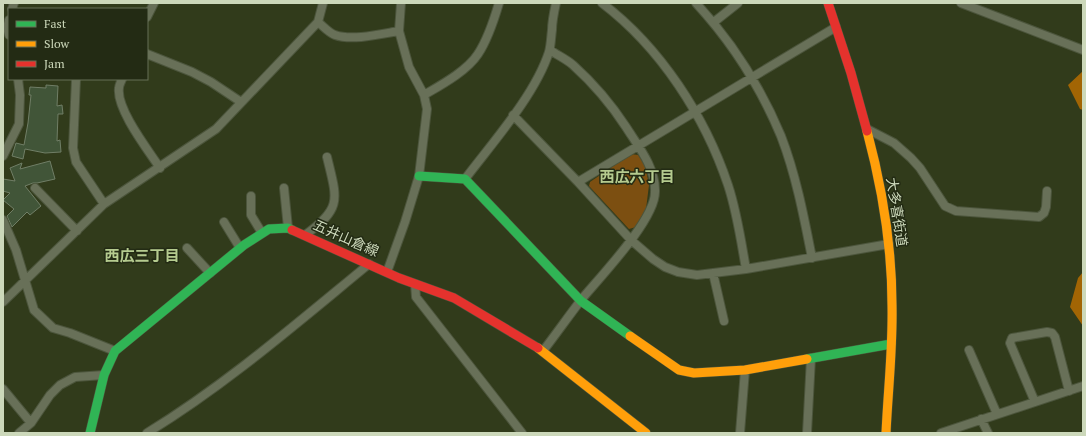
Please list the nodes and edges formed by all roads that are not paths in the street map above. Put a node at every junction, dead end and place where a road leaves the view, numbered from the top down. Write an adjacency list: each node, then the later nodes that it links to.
1 (154, 3): 11 (street)
2 (323, 3): 12 (street)
3 (401, 3): 15 (street)
4 (499, 3): 23 (street)
5 (556, 3): 16 (street)
6 (602, 3): 25 (street)
7 (696, 3): 13 (street)
8 (738, 3): 13 (street)
9 (828, 3): 14 (main road, 大多喜街道)
10 (961, 3): 17 (street)
11 (148, 15)
12 (318, 22): 15 (street); 24 (street)
13 (714, 22): 19 (street)
14 (836, 27): 19 (street); 27 (main road, 大多喜街道)
15 (399, 31): 23 (street)
16 (550, 50): 26 (street); 28 (street)
17 (1083, 50)
18 (148, 54): 24 (street)
19 (752, 77): 25 (street); 50 (street)
20 (18, 80): 29 (street)
21 (76, 80): 39 (street)
22 (122, 80): 31 (street)
23 (424, 95): 32 (street)
24 (241, 102): 31 (street)
25 (696, 111): 28 (street); 52 (street)
26 (513, 116): 33 (street); 34 (street)
27 (866, 128): 37 (street); 47 (main road, 大多喜街道)
28 (638, 146): 34 (street); 46 (street)
29 (3, 156)
30 (327, 157): 45 (street)
31 (160, 168): 39 (street)
32 (419, 176): 33 (main road); 53 (street)
33 (465, 179): 58 (main road)
34 (578, 182): 46 (street)
35 (36, 188): 43 (street)
36 (284, 188): 42 (street)
37 (1047, 191)
38 (251, 196): 44 (street)
39 (104, 204): 43 (street)
40 (224, 222): 49 (street)
41 (4, 224): 56 (street)
42 (288, 228): 44 (main road, 五井山倉線); 45 (main road, 五井山倉線)
43 (77, 231): 56 (street)
44 (262, 233): 49 (main road, 五井山倉線)
45 (305, 235): 51 (main road, 五井山倉線)
46 (631, 240): 55 (street); 58 (street)
47 (889, 244): 50 (street); 61 (main road, 大多喜街道)
48 (187, 248): 54 (street)
49 (240, 248): 54 (main road, 五井山倉線)
50 (812, 258): 52 (street)
51 (369, 264): 53 (main road, 五井山倉線); 77 (street)
52 (746, 269): 55 (street)
53 (387, 272): 57 (main road, 五井山倉線)
54 (210, 273): 63 (main road, 五井山倉線)
55 (713, 273): 60 (street)
56 (25, 282): 59 (street); 63 (street)
57 (415, 284): 64 (main road, 五井山倉線); 78 (street)
58 (581, 301): 64 (street); 66 (main road)
59 (3, 302)
60 (724, 321)
61 (891, 344): 65 (main road); 82 (main road, 大多喜街道)
62 (969, 350): 72 (street)
63 (115, 351): 67 (main road, 五井山倉線)
64 (543, 351): 79 (main road, 五井山倉線)
65 (811, 358): 66 (main road); 81 (street)
66 (745, 370): 80 (street)
67 (104, 375): 74 (street); 76 (main road, 五井山倉線)
68 (1083, 387): 70 (street)
69 (3, 389): 74 (street)
70 (1069, 391): 71 (street); 71 (street)
71 (1035, 402): 72 (street)
72 (997, 414): 73 (street)
73 (982, 419): 83 (street); 84 (street)
74 (31, 423): 75 (street)
75 (19, 433)
76 (90, 433)
77 (147, 433)
78 (522, 433)
79 (646, 433)
80 (740, 433)
81 (807, 433)
82 (886, 433)
83 (941, 433)
84 (988, 433)

